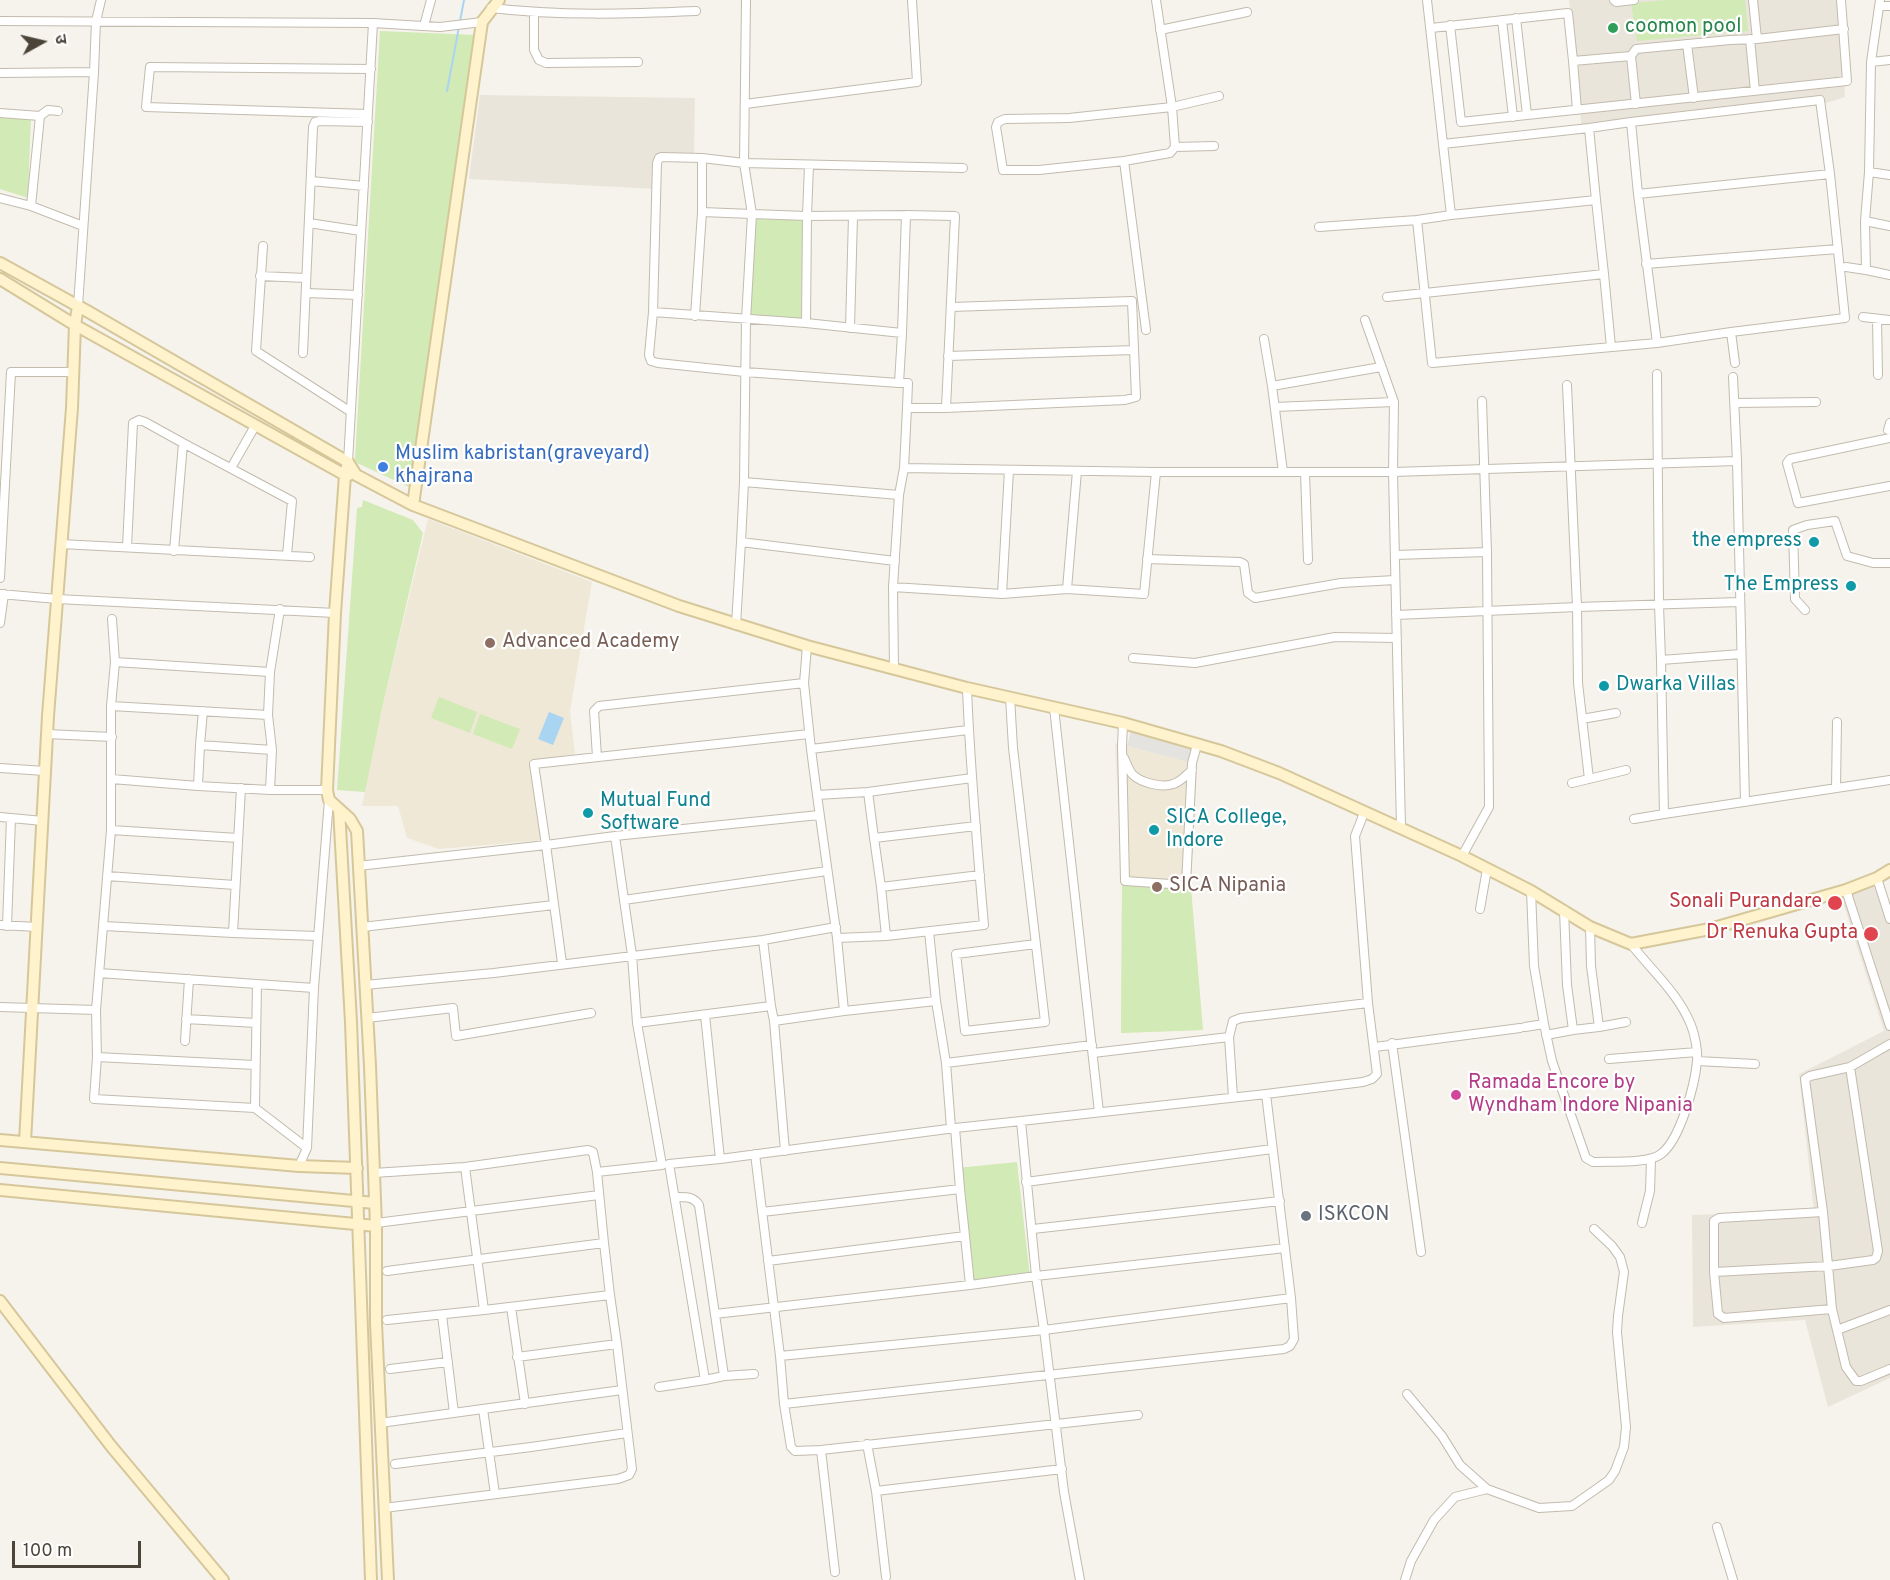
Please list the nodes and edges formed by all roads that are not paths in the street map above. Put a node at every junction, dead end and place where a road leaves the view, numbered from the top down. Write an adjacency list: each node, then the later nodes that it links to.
1 (101, 0): 20 (street)
2 (431, 0): 24 (street)
3 (746, 0): 41 (street)
4 (912, 0): 41 (street)
5 (1156, 0): 27 (street)
6 (1427, 0): 25 (street)
7 (1614, 0): 8 (street)
8 (1634, 0)
9 (1753, 0): 28 (street)
10 (1841, 0): 26 (street)
11 (1880, 3): 13 (street); 34 (street)
12 (495, 4): 16 (street); 21 (street)
13 (1890, 6)
14 (696, 11): 16 (street)
15 (1246, 12): 27 (street)
16 (534, 13): 33 (street)
17 (1516, 18): 18 (street); 32 (street); 47 (street)
18 (1502, 20): 23 (street); 49 (street)
19 (0, 21): 20 (street)
20 (96, 21): 22 (street); 36 (street)
21 (478, 23): 24 (street); 157 (street)
22 (373, 24): 24 (street); 35 (street)
23 (1450, 25): 25 (street); 49 (street)
24 (424, 26)
25 (1431, 28): 53 (street)
26 (1844, 29): 28 (street); 38 (street)
27 (1160, 30): 43 (street)
28 (1753, 39): 29 (street); 38 (street)
29 (1687, 44): 30 (street); 40 (street)
30 (1631, 56): 32 (street); 42 (street)
31 (1890, 60): 34 (street)
32 (1573, 61): 44 (street)
33 (638, 62)
34 (1870, 62): 61 (street)
35 (371, 69): 50 (street); 50 (street)
36 (94, 72): 37 (street); 79 (street)
37 (0, 73)
38 (1755, 91): 40 (street)
39 (1219, 96): 43 (street)
40 (1694, 98): 42 (street)
41 (745, 104): 58 (street)
42 (1636, 104): 44 (street)
43 (1172, 107): 55 (street); 57 (street)
44 (1577, 110): 47 (street)
45 (58, 111): 48 (street)
46 (0, 113): 48 (street)
47 (1527, 115): 49 (street)
48 (40, 116): 69 (street)
49 (1513, 117)
50 (368, 118): 64 (street); 65 (street)
51 (1631, 122): 52 (street); 62 (street); 66 (street)
52 (1588, 128): 53 (street); 68 (street)
53 (1443, 144): 73 (street)
54 (1214, 146): 55 (street)
55 (1175, 147): 57 (street)
56 (702, 158): 58 (street); 70 (street); 100 (street)
57 (1124, 161): 110 (street)
58 (744, 163): 59 (street); 71 (street)
59 (809, 165): 60 (street); 74 (street)
60 (963, 168)
61 (1869, 172): 63 (street); 77 (street)
62 (1830, 174): 66 (street); 84 (street)
63 (1890, 175)
64 (311, 181): 65 (street); 78 (street)
65 (364, 186): 82 (street)
66 (1638, 194): 86 (street)
67 (0, 198): 69 (street)
68 (1596, 200): 73 (street); 89 (street)
69 (31, 206): 79 (street)
70 (702, 212): 71 (street); 101 (street)
71 (752, 214): 74 (street); 104 (street)
72 (906, 215): 75 (street); 99 (street); 112 (street)
73 (1450, 215): 76 (street)
74 (807, 216): 75 (street); 107 (street)
75 (853, 216): 109 (street)
76 (1417, 220): 81 (street); 94 (street)
77 (1865, 220): 80 (street); 88 (street)
78 (309, 224): 82 (street); 93 (street)
79 (83, 226): 98 (street)
80 (1890, 226)
81 (1319, 227)
82 (361, 231): 96 (street)
83 (263, 246): 91 (street)
84 (1838, 249): 86 (street); 111 (street)
85 (0, 263): 98 (street)
86 (1646, 264): 114 (street)
87 (1846, 267): 88 (street)
88 (1866, 270): 90 (street)
89 (1604, 274): 94 (street); 115 (street)
90 (1890, 275)
91 (260, 276): 93 (street); 136 (street)
92 (0, 279): 108 (street)
93 (306, 279): 95 (street)
94 (1424, 292): 97 (street); 115 (street)
95 (307, 293): 96 (street); 117 (street)
96 (358, 295): 136 (street)
97 (1387, 297)
98 (78, 306): 108 (street); 141 (street)
99 (951, 307): 116 (street); 118 (street)
100 (653, 312): 101 (street); 122 (street)
101 (695, 316): 104 (street)
102 (1863, 317): 103 (street)
103 (1877, 319): 106 (street); 124 (street)
104 (746, 320): 107 (street); 122 (street)
105 (1365, 320): 120 (street)
106 (1890, 320)
107 (806, 323): 109 (street)
108 (75, 325): 121 (street); 137 (street)
109 (850, 328): 112 (street)
110 (1146, 330)
111 (1731, 332): 114 (street); 119 (street)
112 (902, 333): 126 (street)
113 (1264, 339): 127 (street)
114 (1657, 343): 115 (street)
115 (1611, 347)
116 (1134, 350): 118 (street); 135 (street)
117 (303, 353)
118 (948, 356): 135 (street)
119 (1735, 363)
120 (1381, 367): 127 (street); 130 (street)
121 (74, 372): 158 (street); 160 (street)
122 (746, 372): 126 (street); 154 (street)
123 (1657, 374): 142 (street)
124 (1878, 375)
125 (1733, 377): 132 (street)
126 (899, 382): 134 (street)
127 (1272, 386): 133 (street)
128 (1568, 386): 143 (street)
129 (1482, 401): 146 (street)
130 (1394, 402): 133 (street); 152 (street)
131 (1816, 402): 132 (street)
132 (1735, 403): 140 (street)
133 (1275, 407): 150 (street)
134 (907, 408): 135 (street); 145 (street)
135 (946, 408)
136 (351, 412): 141 (street)
137 (255, 426): 144 (street); 153 (street)
138 (1890, 438): 155 (street)
139 (183, 443): 144 (street); 161 (street); 162 (street)
140 (1737, 461): 142 (street); 178 (street)
141 (348, 462): 153 (street)
142 (1658, 463): 143 (street); 179 (street)
143 (1571, 466): 146 (street); 180 (street)
144 (231, 468): 164 (street)
145 (904, 468): 147 (street); 156 (street)
146 (1484, 468): 152 (street); 163 (street)
147 (1009, 470): 148 (street); 176 (street)
148 (1077, 471): 149 (street); 174 (street)
149 (1155, 472): 150 (street); 167 (street)
150 (1283, 472): 151 (street)
151 (1305, 472): 152 (street); 168 (street)
152 (1393, 472): 165 (street)
153 (351, 475): 157 (street); 184 (street)
154 (744, 482): 156 (street); 159 (street)
155 (1890, 486)
156 (899, 495): 169 (street)
157 (413, 505): 188 (street)
158 (2, 532): 171 (street)
159 (741, 542): 169 (street); 188 (street)
160 (61, 544): 161 (street); 177 (street)
161 (127, 547): 162 (street)
162 (174, 551): 164 (street)
163 (1487, 552): 165 (street); 183 (street)
164 (287, 555): 166 (street)
165 (1395, 555): 172 (street)
166 (310, 557)
167 (1147, 559): 172 (street); 174 (street)
168 (1308, 560)
169 (895, 561): 173 (street)
170 (1890, 563): 182 (street)
171 (0, 578)
172 (1395, 580): 185 (street)
173 (893, 587): 176 (street); 195 (street)
174 (1067, 589): 176 (street)
175 (2, 594): 177 (street); 187 (street)
176 (1002, 594)
177 (57, 599): 181 (street); 209 (street)
178 (1740, 603): 179 (street); 191 (street)
179 (1659, 605): 180 (street); 193 (street)
180 (1577, 607): 183 (street); 205 (street)
181 (280, 609): 184 (street); 196 (street)
182 (1805, 610)
183 (1488, 611): 185 (street); 250 (street)
184 (335, 613): 232 (street)
185 (1396, 615): 189 (street)
186 (112, 619): 194 (street)
187 (0, 623)
188 (736, 625): 190 (street)
189 (1397, 638): 192 (street); 244 (street)
190 (807, 646): 195 (street); 197 (street)
191 (1741, 654): 193 (street); 234 (street)
192 (1133, 658)
193 (1661, 660): 237 (street)
194 (115, 662): 196 (street); 200 (street)
195 (894, 669): 198 (street)
196 (270, 672): 204 (street)
197 (804, 683): 210 (street); 217 (street)
198 (967, 688): 199 (street); 208 (street)
199 (1010, 697): 201 (street); 279 (street)
200 (111, 706): 202 (street); 211 (street)
201 (1054, 708): 207 (street); 313 (street)
202 (203, 711): 204 (street); 212 (street)
203 (1616, 712): 205 (street)
204 (268, 715): 215 (street)
205 (1582, 719): 224 (street)
206 (1837, 722): 229 (street)
207 (1123, 723): 213 (street); 216 (street)
208 (968, 730): 214 (street); 222 (street)
209 (47, 734): 211 (street); 221 (street)
210 (809, 734): 214 (street); 217 (street)
211 (111, 737): 223 (street)
212 (200, 745): 215 (street); 227 (street)
213 (1197, 745): 219 (street); 236 (street)
214 (811, 748): 233 (street)
215 (272, 750): 230 (street)
216 (1122, 755): 219 (street); 219 (street)
217 (597, 757): 249 (street)
218 (0, 768): 221 (street)
219 (1192, 770)
220 (1626, 770): 224 (street)
221 (45, 771): 242 (street)
222 (972, 778): 231 (street); 243 (street)
223 (112, 779): 227 (street); 245 (street)
224 (1589, 779): 226 (street)
225 (1890, 780): 229 (street)
226 (1572, 783)
227 (198, 786): 228 (street)
228 (241, 788): 230 (street); 247 (street)
229 (1836, 788): 234 (street)
230 (270, 790): 232 (street)
231 (868, 792): 233 (street); 248 (street)
232 (328, 795): 235 (street); 275 (street)
233 (817, 795): 238 (street)
234 (1745, 802): 237 (street)
235 (339, 809): 251 (street); 340 (street)
236 (1364, 813): 244 (street); 289 (street)
237 (1664, 814): 241 (street)
238 (819, 815): 246 (street); 254 (street)
239 (0, 817): 240 (street)
240 (11, 818): 242 (street); 267 (street)
241 (1634, 819)
242 (43, 821): 269 (street)
243 (976, 826): 248 (street); 255 (street)
244 (1401, 828): 250 (street)
245 (111, 830): 247 (street); 256 (street)
246 (615, 836): 249 (street); 262 (street)
247 (238, 838): 258 (street)
248 (874, 838): 259 (street)
249 (546, 845): 251 (street); 263 (street)
250 (1462, 856): 252 (street)
251 (358, 866): 270 (street)
252 (1487, 869): 261 (street); 264 (street)
253 (1890, 870): 257 (street)
254 (827, 871): 262 (street); 271 (street)
255 (980, 875): 259 (street); 273 (street)
256 (107, 876): 258 (street); 268 (street)
257 (1877, 878): 260 (street); 266 (street)
258 (235, 885): 274 (street)
259 (880, 887): 276 (street)
260 (1846, 890): 280 (street); 304 (street)
261 (1531, 891): 265 (street); 303 (street)
262 (624, 900): 281 (street)
263 (554, 905): 270 (street); 282 (street)
264 (1480, 909)
265 (1564, 910): 272 (street); 306 (street)
266 (1890, 919)
267 (3, 925): 269 (street)
268 (104, 926): 274 (street); 283 (street)
269 (37, 927): 292 (street)
270 (362, 927): 286 (street)
271 (836, 927): 277 (street); 278 (street)
272 (1590, 927): 280 (street); 305 (street)
273 (929, 931): 276 (street); 288 (street)
274 (233, 933): 275 (street)
275 (317, 936): 287 (street)
276 (886, 936): 277 (street)
277 (837, 938): 294 (street)
278 (763, 940): 281 (street); 290 (street)
279 (1036, 944): 279 (street)
280 (1630, 944): 314 (street)
281 (632, 955): 282 (street); 302 (street)
282 (561, 963): 286 (street)
283 (99, 973): 284 (street); 293 (street)
284 (189, 979): 285 (street); 298 (street)
285 (257, 984): 287 (street); 301 (street)
286 (365, 985): 297 (street)
287 (314, 988): 330 (street)
288 (936, 1001): 294 (street); 318 (street)
289 (1368, 1003): 308 (street); 312 (street)
290 (771, 1006): 296 (street); 299 (street)
291 (0, 1008): 292 (street)
292 (33, 1008): 293 (street); 329 (street)
293 (96, 1010): 315 (street)
294 (844, 1011): 299 (street)
295 (591, 1013): 297 (street)
296 (705, 1015): 302 (street); 334 (street)
297 (367, 1018): 342 (street)
298 (186, 1019): 301 (street); 309 (street)
299 (774, 1021): 332 (street)
300 (1626, 1022): 305 (street)
301 (256, 1023): 320 (street)
302 (638, 1023): 336 (street)
303 (1544, 1024): 307 (street); 310 (street)
304 (1890, 1026)
305 (1599, 1027): 306 (street)
306 (1573, 1030): 307 (street)
307 (1546, 1035): 335 (street)
308 (1229, 1037): 313 (street); 323 (street)
309 (185, 1041)
310 (1392, 1044): 312 (street); 362 (street)
311 (1890, 1044): 321 (street)
312 (1375, 1047): 322 (street)
313 (1092, 1049): 318 (street); 325 (street)
314 (1697, 1052): 316 (street); 317 (street)
315 (97, 1057): 320 (street); 324 (street)
316 (1609, 1059)
317 (1697, 1061): 319 (street); 335 (street)
318 (946, 1063): 327 (street)
319 (1755, 1064)
320 (255, 1065): 324 (street)
321 (1850, 1067): 353 (street); 365 (street)
322 (1266, 1094): 323 (street); 331 (street)
323 (1233, 1097): 325 (street)
324 (255, 1108): 330 (street)
325 (1100, 1112): 326 (street)
326 (1021, 1121): 327 (street); 343 (street)
327 (953, 1128): 332 (street); 344 (street)
328 (0, 1140): 329 (street)
329 (25, 1142): 337 (street)
330 (308, 1148): 337 (street)
331 (1272, 1149): 343 (street); 348 (street)
332 (785, 1150): 333 (street)
333 (755, 1154): 334 (street); 352 (street)
334 (720, 1159): 336 (street)
335 (1651, 1159): 354 (street)
336 (665, 1164): 341 (street); 347 (street)
337 (299, 1166): 340 (street)
338 (465, 1167): 341 (street); 342 (street); 351 (street)
339 (0, 1168): 349 (street)
340 (357, 1168): 349 (street)
341 (597, 1172): 346 (street)
342 (374, 1173): 350 (street)
343 (1026, 1182): 357 (street)
344 (960, 1189): 352 (street); 359 (street)
345 (0, 1190): 356 (street)
346 (599, 1194): 351 (street); 360 (street)
347 (675, 1197): 378 (street); 392 (street)
348 (1280, 1201): 357 (street); 361 (street)
349 (358, 1203): 350 (street); 356 (street)
350 (375, 1203): 355 (street)
351 (472, 1211): 355 (street); 363 (street)
352 (762, 1212): 364 (street)
353 (1823, 1212): 365 (street); 367 (street)
354 (1642, 1223)
355 (376, 1224): 356 (street); 401 (street)
356 (359, 1225): 417 (street)
357 (1032, 1229): 368 (street)
358 (1594, 1229): 409 (street)
359 (965, 1236): 364 (street); 369 (street)
360 (604, 1243): 363 (street); 370 (street)
361 (1285, 1248): 368 (street); 371 (street)
362 (1421, 1252)
363 (477, 1260): 366 (street); 377 (street)
364 (768, 1261): 374 (street)
365 (1829, 1266): 367 (street); 375 (street)
366 (387, 1271)
367 (1714, 1272): 375 (street)
368 (1036, 1276): 369 (street); 381 (street)
369 (970, 1285): 374 (street)
370 (610, 1294): 373 (street); 383 (street)
371 (1291, 1298): 381 (street); 390 (street)
372 (0, 1301): 416 (street)
373 (511, 1307): 377 (street); 385 (street)
374 (774, 1308): 378 (street); 384 (street)
375 (1832, 1309): 382 (street)
376 (1890, 1310): 382 (street)
377 (484, 1311): 379 (street)
378 (715, 1314): 391 (street)
379 (442, 1315): 380 (street); 386 (street)
380 (387, 1320)
381 (1044, 1330): 384 (street); 390 (street)
382 (1837, 1330): 388 (street)
383 (617, 1344): 385 (street); 394 (street)
384 (780, 1356): 397 (street)
385 (517, 1357): 396 (street)
386 (448, 1362): 387 (street); 399 (street)
387 (390, 1369)
388 (1890, 1369)
389 (754, 1374): 391 (street)
390 (1049, 1375): 397 (street); 402 (street)
391 (724, 1376): 392 (street)
392 (705, 1380): 393 (street)
393 (659, 1387)
394 (622, 1390): 396 (street); 403 (street)
395 (1407, 1394): 409 (street)
396 (525, 1404): 398 (street)
397 (784, 1404): 405 (street)
398 (483, 1409): 399 (street); 406 (street)
399 (454, 1413): 401 (street)
400 (1138, 1415): 402 (street)
401 (380, 1423): 412 (street)
402 (1056, 1423): 404 (street); 408 (street)
403 (627, 1433): 406 (street); 411 (street)
404 (867, 1444): 405 (street); 410 (street)
405 (821, 1450): 414 (street)
406 (488, 1452): 407 (street); 411 (street)
407 (394, 1464)
408 (1062, 1469): 410 (street); 419 (street)
409 (1488, 1489): 420 (street)
410 (876, 1491): 415 (street)
411 (495, 1494): 412 (street)
412 (384, 1508): 418 (street)
413 (1717, 1527): 421 (street)
414 (835, 1572)
415 (886, 1577)
416 (223, 1580)
417 (371, 1580)
418 (388, 1580)
419 (1080, 1580)
420 (1405, 1580)
421 (1733, 1580)

